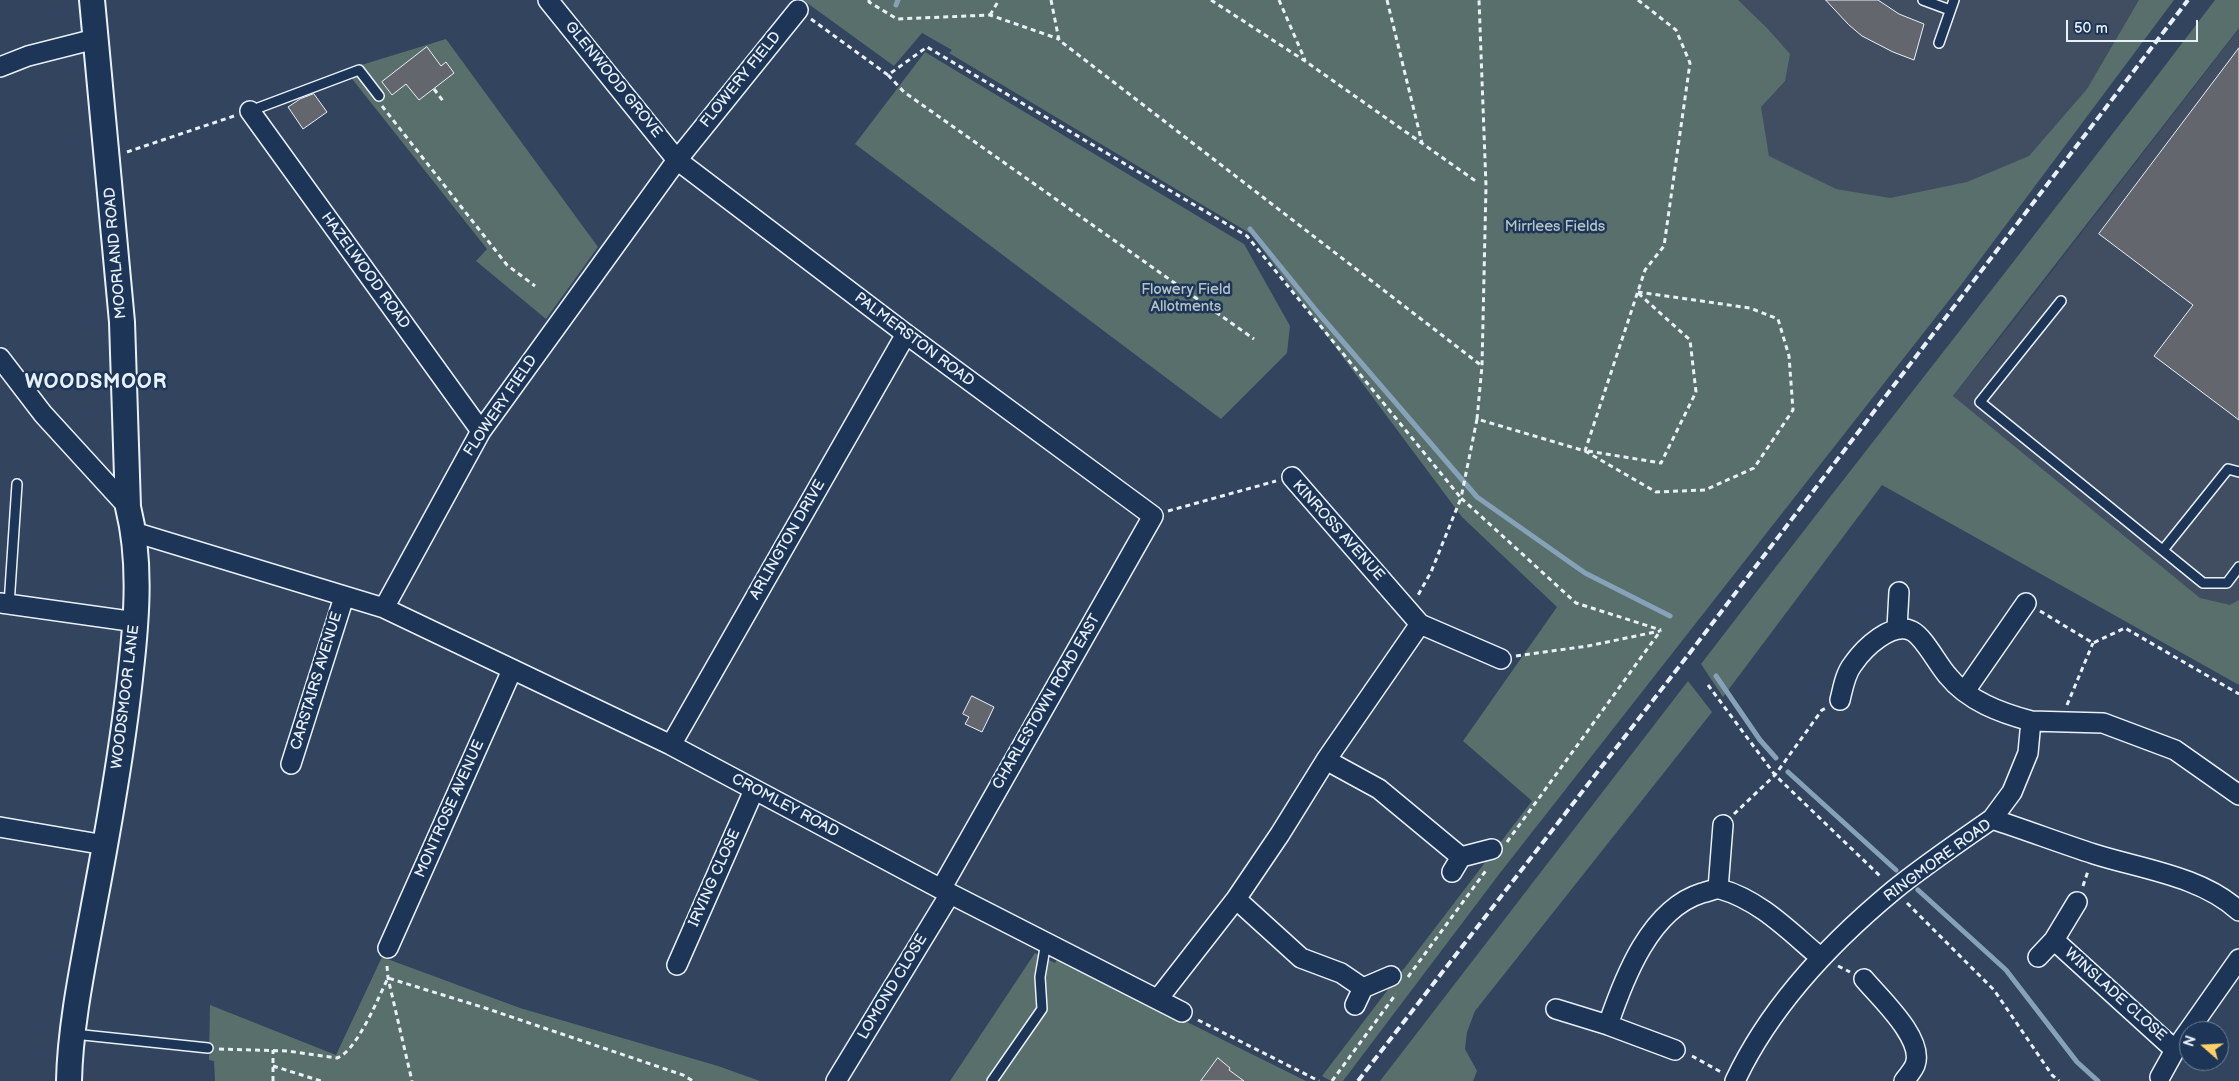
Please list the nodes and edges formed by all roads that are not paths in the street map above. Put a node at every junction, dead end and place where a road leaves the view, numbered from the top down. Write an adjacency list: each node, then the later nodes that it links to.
1 (92, 0): 7 (street, MOORLAND ROAD)
2 (548, 0): 12 (street, GLENWOOD GROVE)
3 (1923, 0): 6 (lane)
4 (1954, 0): 6 (lane)
5 (798, 10): 12 (street, FLOWERY FIELD)
6 (1950, 10): 8 (lane)
7 (95, 39): 9 (street); 20 (street, MOORLAND ROAD)
8 (1939, 43)
9 (0, 67)
10 (379, 96): 11 (lane)
11 (250, 111): 16 (street, HAZELWOOD ROAD)
12 (677, 160): 14 (street, PALMERSTON ROAD); 16 (street, FLOWERY FIELD)
13 (2061, 301): 23 (lane)
14 (906, 334): 21 (street, PALMERSTON ROAD); 38 (street, ARLINGTON DRIVE)
15 (0, 358): 20 (street, WOODSMOOR LANE)
16 (481, 431): 29 (street, FLOWERY FIELD)
17 (2239, 472): 23 (lane)
18 (1292, 477): 30 (street, KINROSS AVENUE)
19 (17, 484): 28 (lane)
20 (128, 507): 22 (street, WOODSMOOR LANE)
21 (1153, 516): 49 (street, CHARLESTOWN ROAD EAST)
22 (134, 532): 26 (street); 31 (street, WOODSMOOR LANE)
23 (2163, 550): 24 (lane)
24 (2239, 567)
25 (1900, 592): 32 (street)
26 (344, 597): 29 (street); 40 (street, CARSTAIRS AVENUE)
27 (2026, 603): 35 (street)
28 (5, 604): 31 (street)
29 (384, 608): 34 (street, CROMLEY ROAD)
30 (1414, 618): 33 (street, KINROSS AVENUE); 39 (street)
31 (136, 622): 46 (street, WOODSMOOR LANE)
32 (1897, 628): 35 (street); 36 (street)
33 (1501, 659)
34 (512, 670): 38 (street, CROMLEY ROAD); 55 (street, MONTROSE AVENUE)
35 (1965, 692): 37 (street)
36 (1840, 700)
37 (2031, 721): 42 (street); 43 (street)
38 (671, 745): 41 (street, CROMLEY ROAD)
39 (1326, 760): 47 (street); 50 (street)
40 (291, 764)
41 (754, 790): 49 (street, CROMLEY ROAD); 59 (street, IRVING CLOSE)
42 (2239, 795)
43 (1992, 819): 52 (street, RINGMORE ROAD); 56 (street, RINGMORE ROAD)
44 (1723, 825): 48 (street)
45 (0, 827): 46 (street)
46 (106, 845): 68 (street, WOODSMOOR LANE)
47 (1492, 849)
48 (1718, 889): 56 (street); 67 (street)
49 (946, 891): 54 (street, CROMLEY ROAD); 75 (street, LOMOND CLOSE)
50 (1236, 898): 62 (street); 63 (street)
51 (2077, 902): 53 (street)
52 (2239, 911)
53 (2054, 940): 57 (street); 71 (street, WINSLADE CLOSE)
54 (1046, 942): 63 (street, CROMLEY ROAD); 76 (lane)
55 (388, 948)
56 (1820, 957): 73 (street, RINGMORE ROAD)
57 (2038, 957)
58 (2239, 959): 71 (street, WINSLADE CLOSE)
59 (676, 965)
60 (1390, 976): 62 (street)
61 (1864, 980): 77 (street)
62 (1363, 988): 64 (street)
63 (1158, 999): 66 (street, CROMLEY ROAD)
64 (1355, 1005)
65 (1556, 1009): 67 (street)
66 (1182, 1012)
67 (1608, 1025): 70 (street)
68 (73, 1034): 69 (lane); 74 (street, WOODSMOOR LANE)
69 (208, 1048)
70 (1675, 1050)
71 (2175, 1050): 72 (street, WINSLADE CLOSE)
72 (2160, 1077)
73 (1735, 1080)
74 (69, 1081)
75 (836, 1081)
76 (992, 1081)
77 (1904, 1081)

